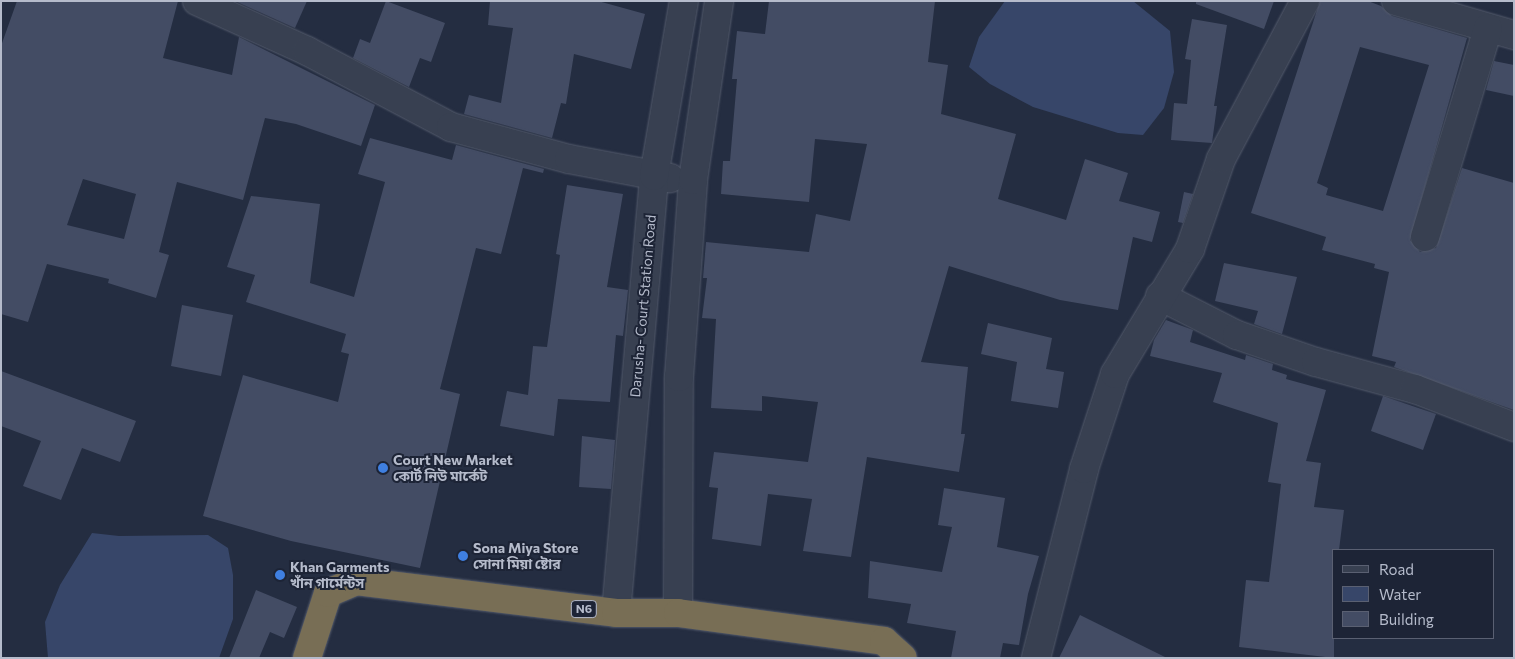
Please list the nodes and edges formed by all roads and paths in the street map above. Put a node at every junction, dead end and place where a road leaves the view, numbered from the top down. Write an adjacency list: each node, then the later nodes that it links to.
1 (198, 1): 7 (street)
2 (684, 1): 7 (street, Darusha- Court Station Road)
3 (719, 1): 8 (street)
4 (1305, 1): 10 (street)
5 (1396, 1): 6 (street)
6 (1501, 31): 9 (street)
7 (654, 176): 8 (street); 12 (street, Darusha- Court Station Road)
8 (693, 180): 13 (street)
9 (1425, 237)
10 (1160, 296): 11 (street); 16 (street)
11 (1514, 427)
12 (616, 612): 13 (highway, N6); 14 (highway, N6)
13 (678, 613): 15 (highway, N6)
14 (307, 658)
15 (903, 658)
16 (1036, 658)

